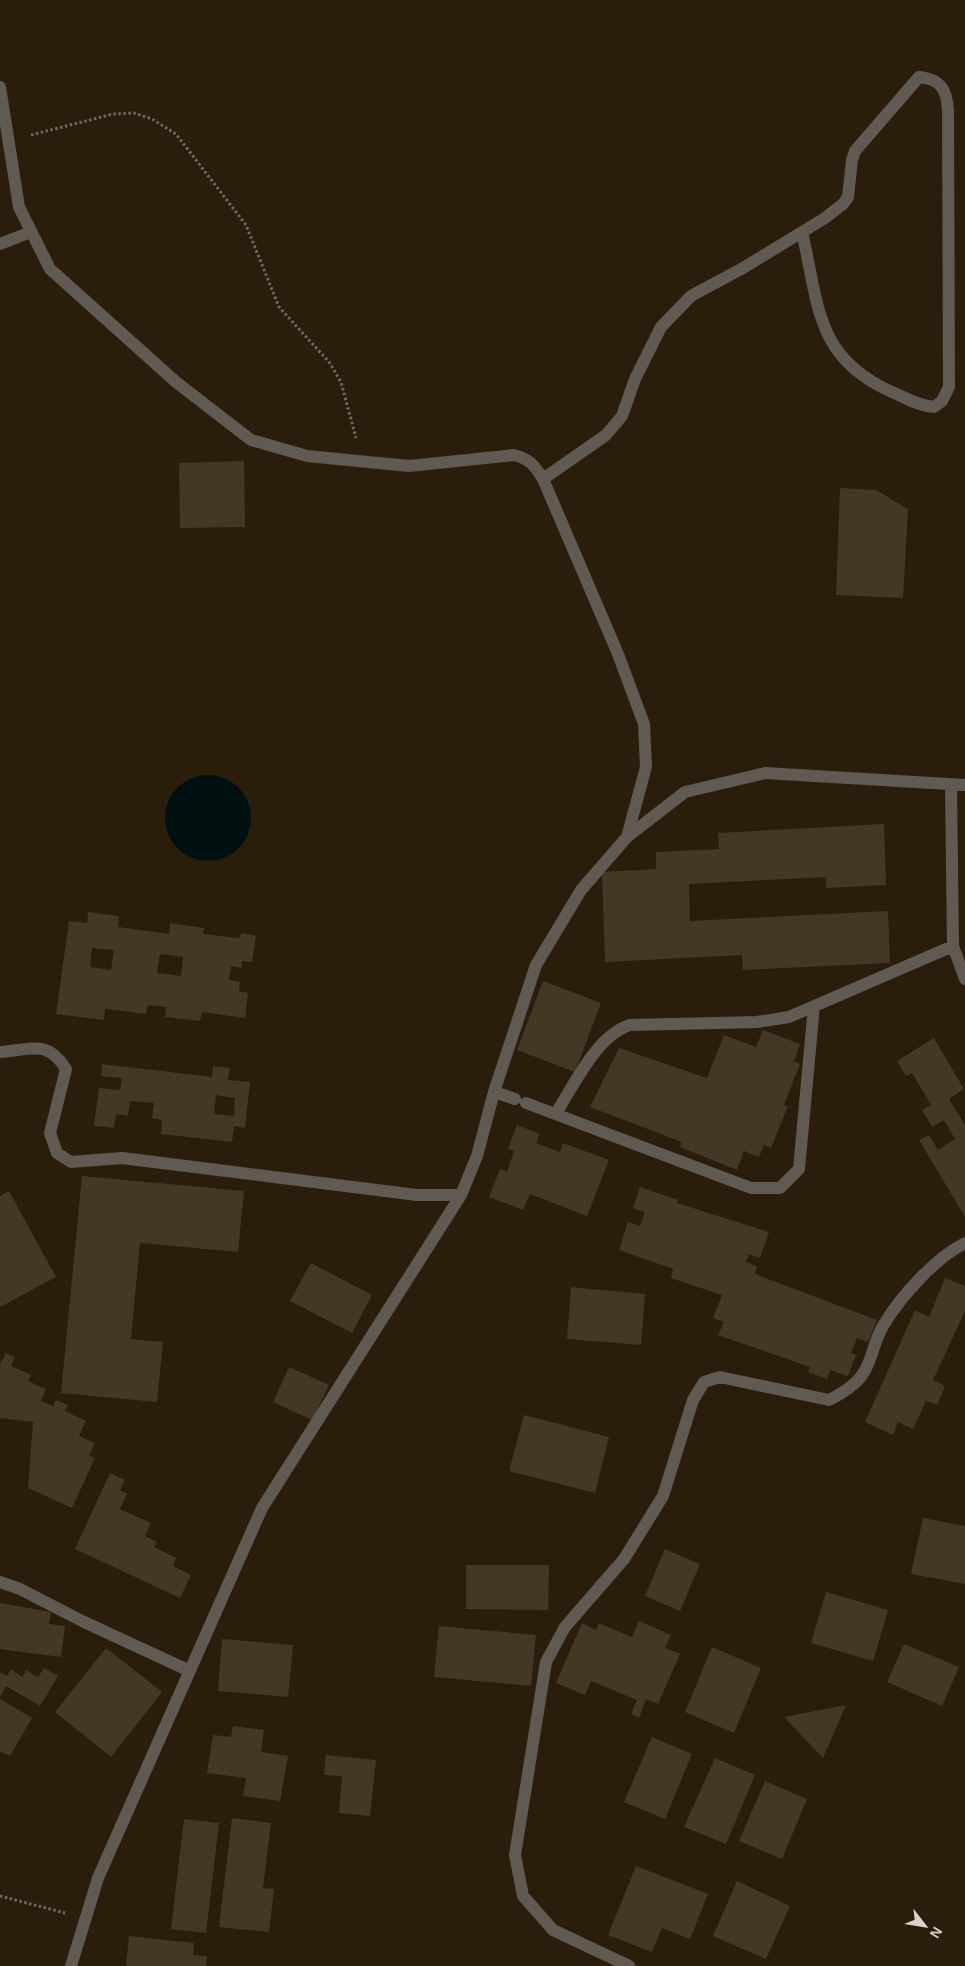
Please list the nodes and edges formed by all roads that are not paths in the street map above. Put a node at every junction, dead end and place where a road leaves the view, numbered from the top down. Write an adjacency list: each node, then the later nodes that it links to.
1 (0, 87): 2 (street)
2 (31, 232): 4 (street); 5 (street)
3 (802, 232): 3 (street); 5 (street)
4 (0, 244)
5 (543, 479): 8 (street)
6 (951, 785): 7 (street); 8 (street); 9 (street)
7 (965, 785)
8 (627, 837): 13 (street)
9 (954, 946): 10 (street); 11 (street)
10 (965, 979)
11 (814, 1006): 14 (street); 14 (street)
12 (0, 1052): 15 (street)
13 (494, 1092): 14 (street); 15 (street)
14 (556, 1113)
15 (461, 1195): 18 (street)
16 (965, 1242): 20 (street)
17 (0, 1582): 18 (street)
18 (190, 1671): 19 (street)
19 (71, 1966)
20 (629, 1966)

